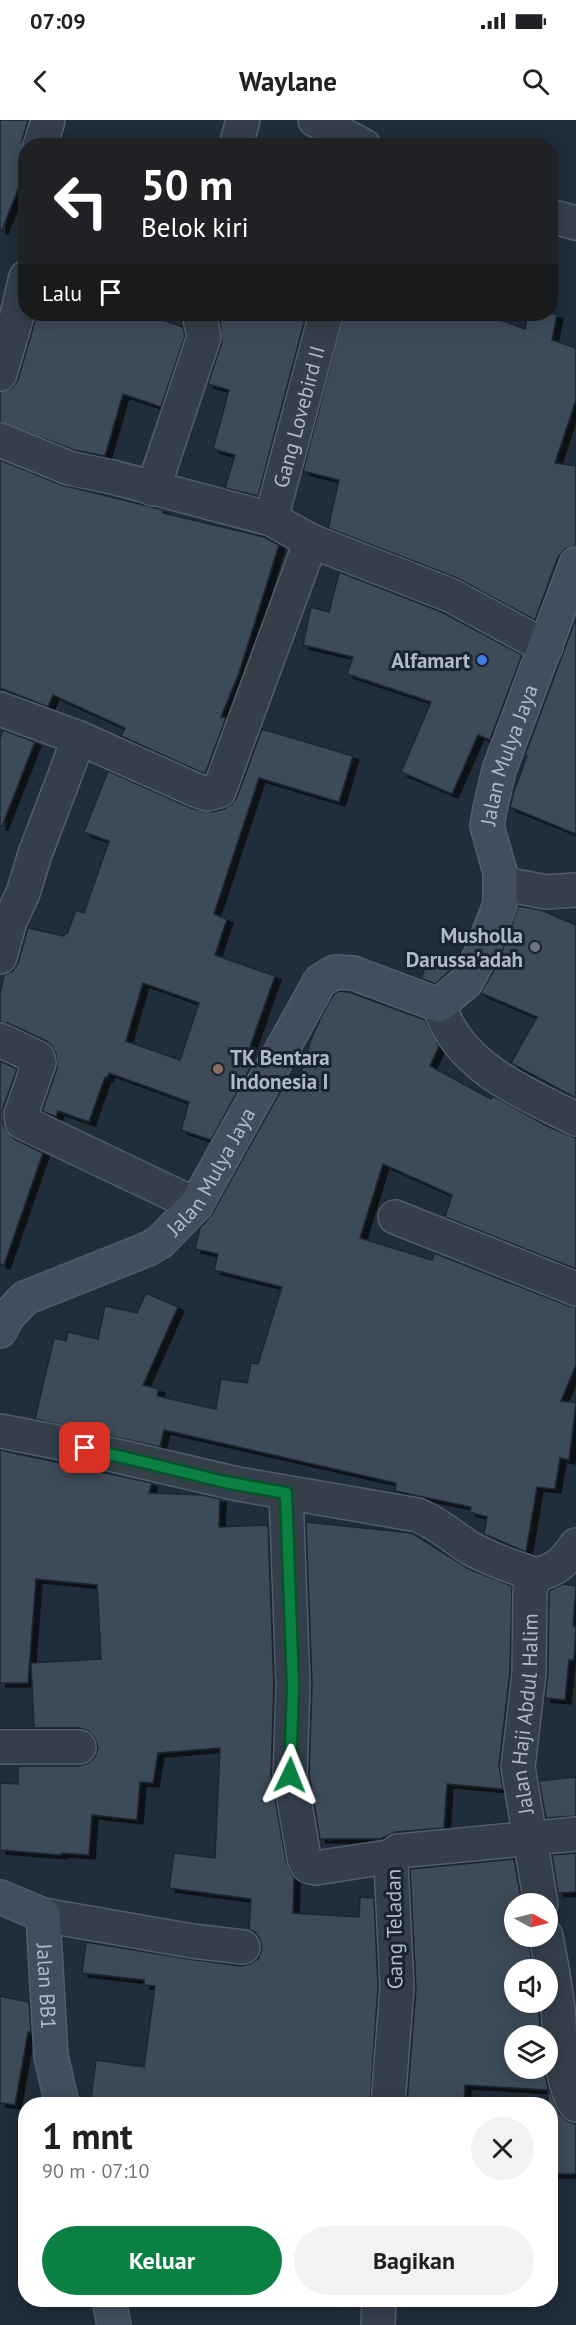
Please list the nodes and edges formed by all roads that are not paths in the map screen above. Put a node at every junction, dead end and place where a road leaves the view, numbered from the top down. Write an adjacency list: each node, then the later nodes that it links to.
1 (48, 120): 4 (street)
2 (243, 120): 5 (street)
3 (315, 120): 6 (street)
4 (42, 138)
5 (238, 138)
6 (349, 138)
7 (558, 218): 8 (street)
8 (576, 223)
9 (18, 311): 12 (street)
10 (201, 321): 14 (street)
11 (324, 321): 15 (street, Gang Lovebird II)
12 (0, 374)
13 (0, 440): 14 (street)
14 (153, 489): 15 (street)
15 (271, 519): 16 (street)
16 (311, 541): 18 (street); 20 (street)
17 (576, 564): 18 (street, Jalan Mulya Jaya)
18 (546, 647): 21 (street, Jalan Mulya Jaya)
19 (0, 709): 20 (street)
20 (79, 738): 23 (street)
21 (500, 883): 22 (street); 24 (street, Jalan Mulya Jaya)
22 (576, 890)
23 (0, 957)
24 (439, 1005): 26 (street); 27 (street, Jalan Mulya Jaya)
25 (0, 1040): 27 (street)
26 (576, 1119)
27 (196, 1205): 30 (street, Jalan Mulya Jaya)
28 (395, 1216): 29 (street)
29 (576, 1288)
30 (0, 1330)
31 (0, 1431): 32 (street)
32 (286, 1493): 34 (street); 39 (street)
33 (576, 1545): 34 (street)
34 (536, 1575): 38 (street, Jalan Haji Abdul Halim)
35 (0, 1747): 36 (street)
36 (79, 1747)
37 (576, 1834): 38 (street, Gang Teladan)
38 (530, 1838): 39 (street, Gang Teladan); 40 (street, Jalan Haji Abdul Halim)
39 (393, 1856): 46 (street, Gang Teladan)
40 (539, 1893)
41 (0, 1897): 42 (street, Jalan BB1)
42 (43, 1915): 43 (street); 45 (street, Jalan BB1)
43 (243, 1947)
44 (548, 1947): 47 (street)
45 (60, 2097)
46 (389, 2097)
47 (576, 2105)
48 (110, 2307): 50 (street)
49 (378, 2307): 51 (street)
50 (114, 2325)
51 (378, 2325)

